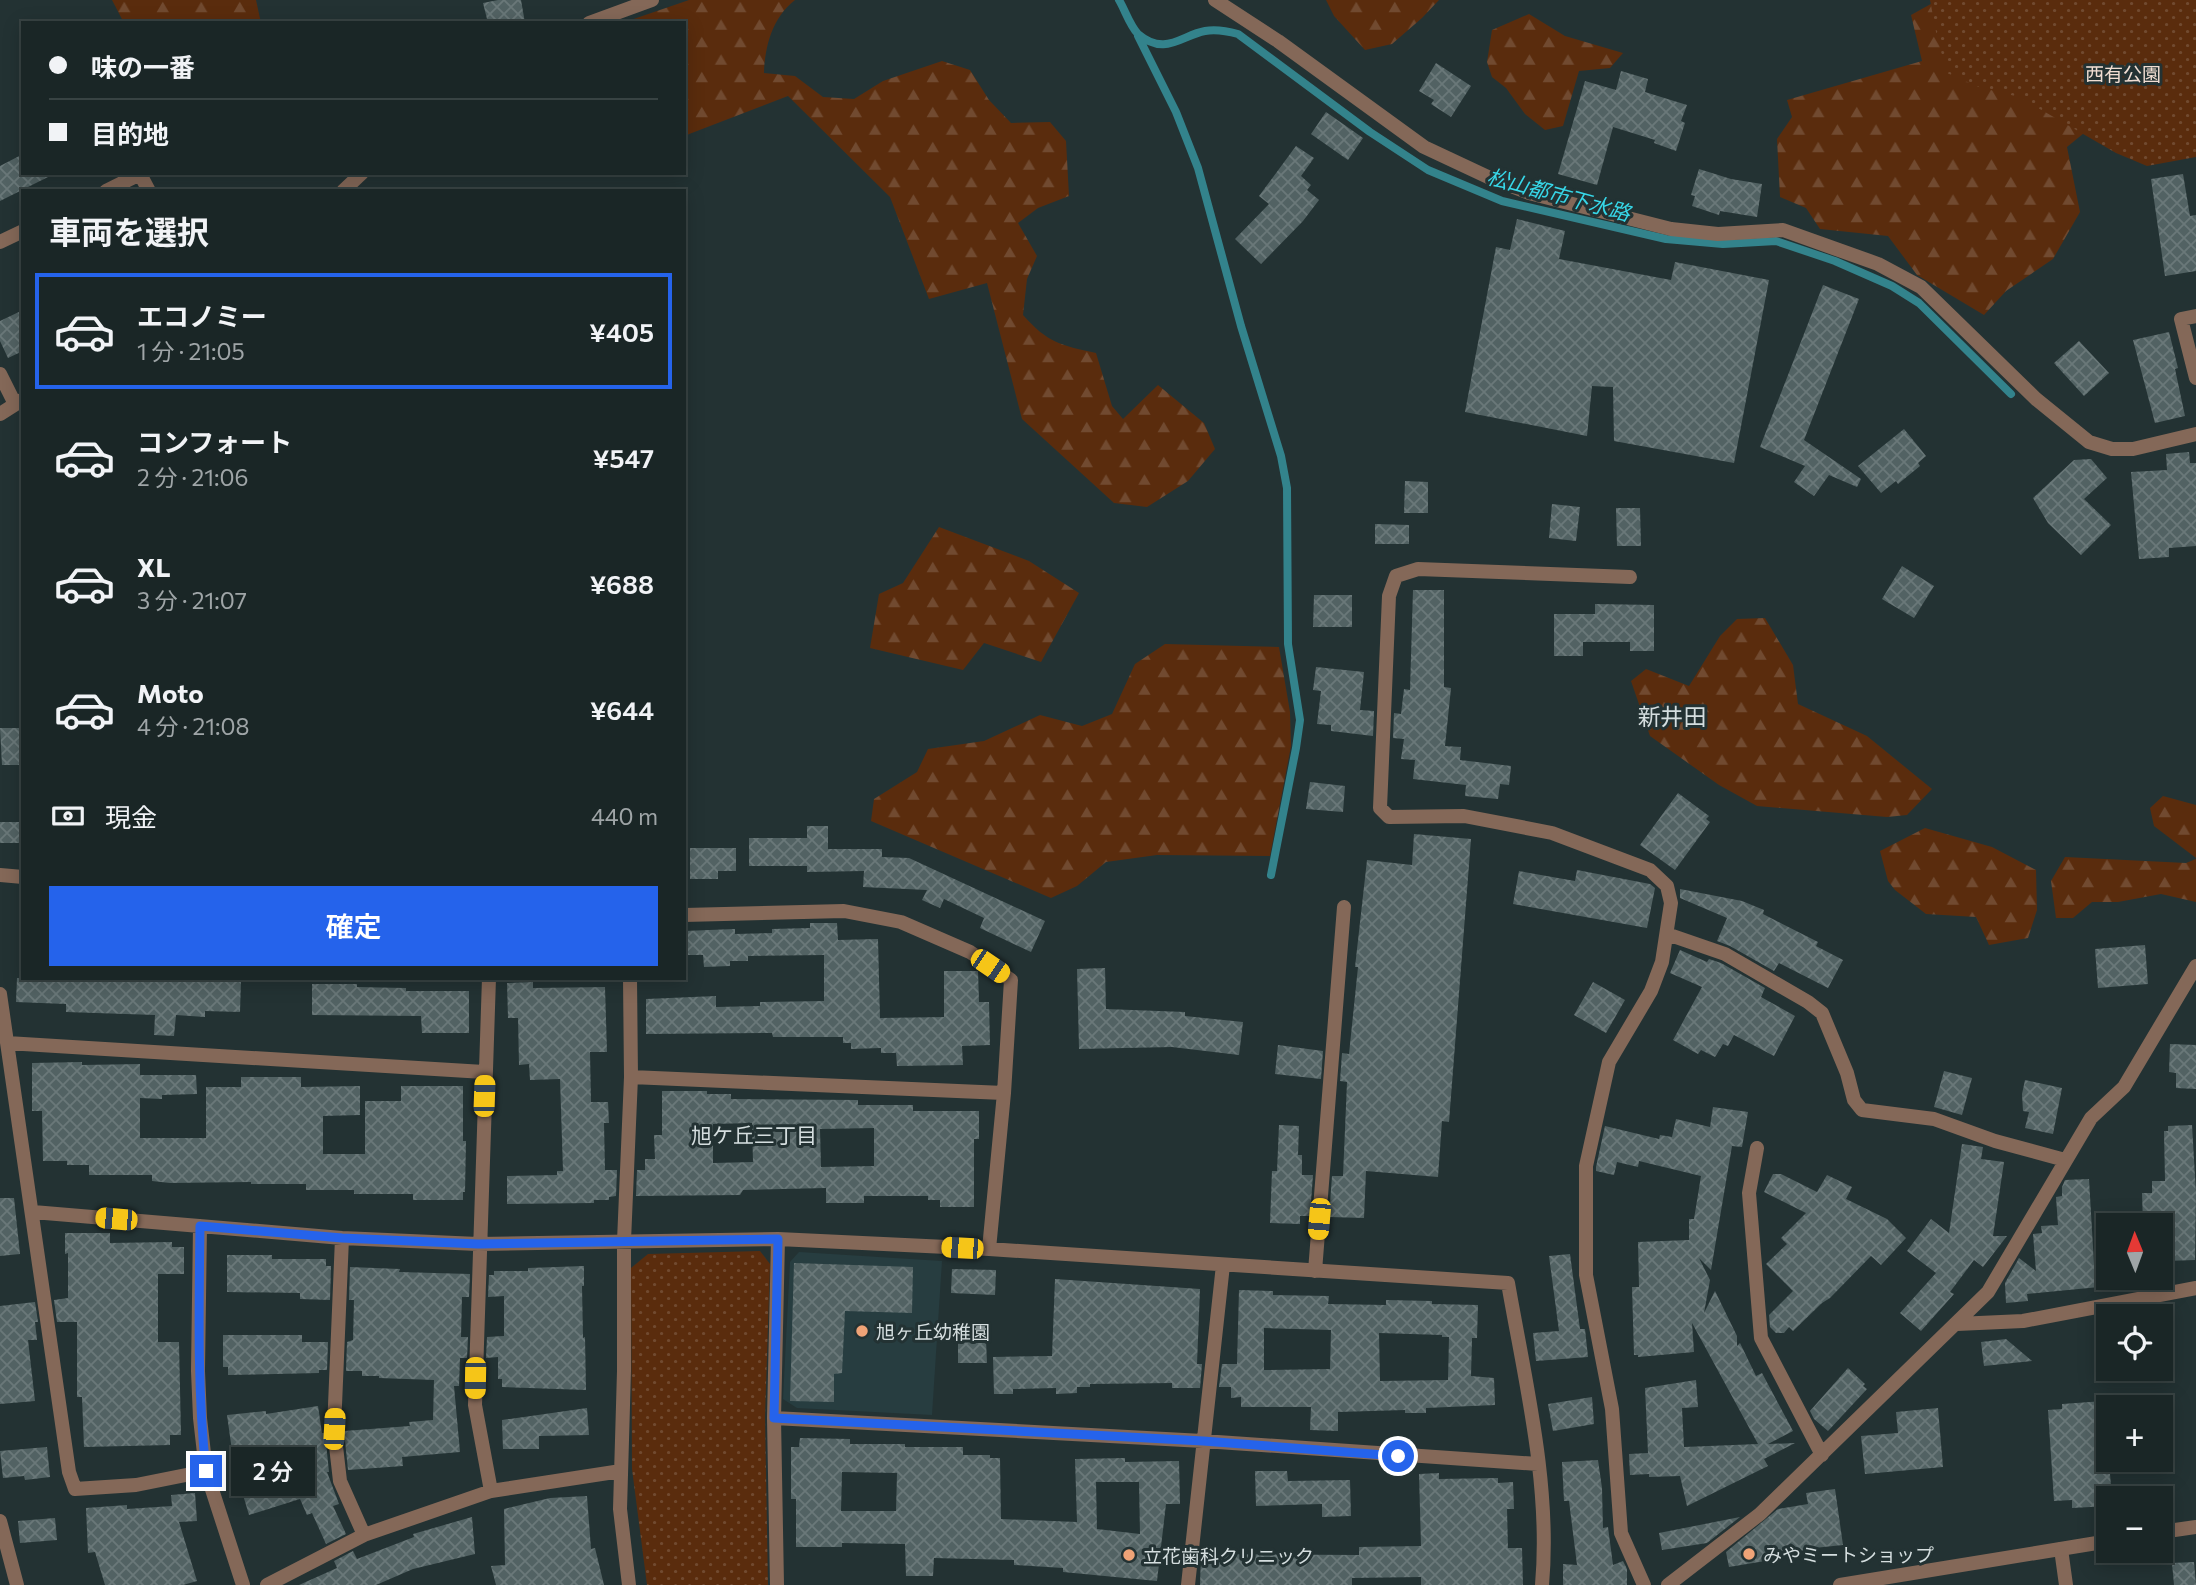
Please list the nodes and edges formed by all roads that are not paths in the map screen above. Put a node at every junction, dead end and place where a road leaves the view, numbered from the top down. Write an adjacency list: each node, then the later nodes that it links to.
1 (652, 0): 3 (street)
2 (1215, 0): 15 (street)
3 (594, 21)
4 (138, 175): 6 (street)
5 (360, 175): 7 (street)
6 (110, 189)
7 (345, 189)
8 (21, 232): 9 (street)
9 (0, 242)
10 (2196, 316): 12 (street)
11 (0, 374): 13 (street)
12 (2196, 378)
13 (19, 402): 14 (street)
14 (0, 414)
15 (2196, 434)
16 (1630, 577): 21 (street)
17 (0, 875): 18 (street)
18 (21, 877)
19 (1344, 907): 40 (street)
20 (686, 915): 29 (street)
21 (1667, 934): 31 (street); 65 (street)
22 (2196, 966): 31 (street)
23 (489, 980): 27 (street)
24 (630, 980): 28 (street)
25 (0, 994): 26 (street)
26 (7, 1043): 27 (street); 32 (street)
27 (484, 1072): 37 (street)
28 (631, 1077): 29 (street); 36 (street)
29 (1004, 1093): 38 (street)
30 (1757, 1148): 45 (street)
31 (2066, 1160): 42 (street)
32 (33, 1212): 33 (street); 47 (street)
33 (200, 1226): 34 (street); 47 (street)
34 (342, 1238): 37 (street); 53 (street)
35 (778, 1239): 36 (street); 38 (street); 43 (street)
36 (624, 1241): 37 (street); 48 (street)
37 (478, 1244): 49 (street)
38 (989, 1250): 39 (street)
39 (1223, 1265): 40 (street); 44 (street)
40 (1315, 1271): 46 (street)
41 (2196, 1288): 42 (street)
42 (1956, 1324): 45 (street)
43 (774, 1418): 44 (street); 62 (street)
44 (1203, 1441): 46 (street); 63 (street)
45 (1822, 1455): 66 (street)
46 (1538, 1464): 64 (street)
47 (206, 1471): 59 (street)
48 (621, 1471): 49 (street); 61 (street)
49 (491, 1490): 53 (street)
50 (0, 1521): 56 (street)
51 (2196, 1527): 52 (street)
52 (2173, 1530)
53 (364, 1535): 60 (street)
54 (2096, 1543): 55 (street)
55 (2061, 1549): 57 (street); 68 (street)
56 (7, 1572): 58 (street)
57 (1924, 1578): 67 (street)
58 (17, 1585)
59 (243, 1585)
60 (267, 1585)
61 (629, 1585)
62 (777, 1585)
63 (1188, 1585)
64 (1542, 1585)
65 (1644, 1585)
66 (1668, 1585)
67 (1839, 1585)
68 (2066, 1585)

